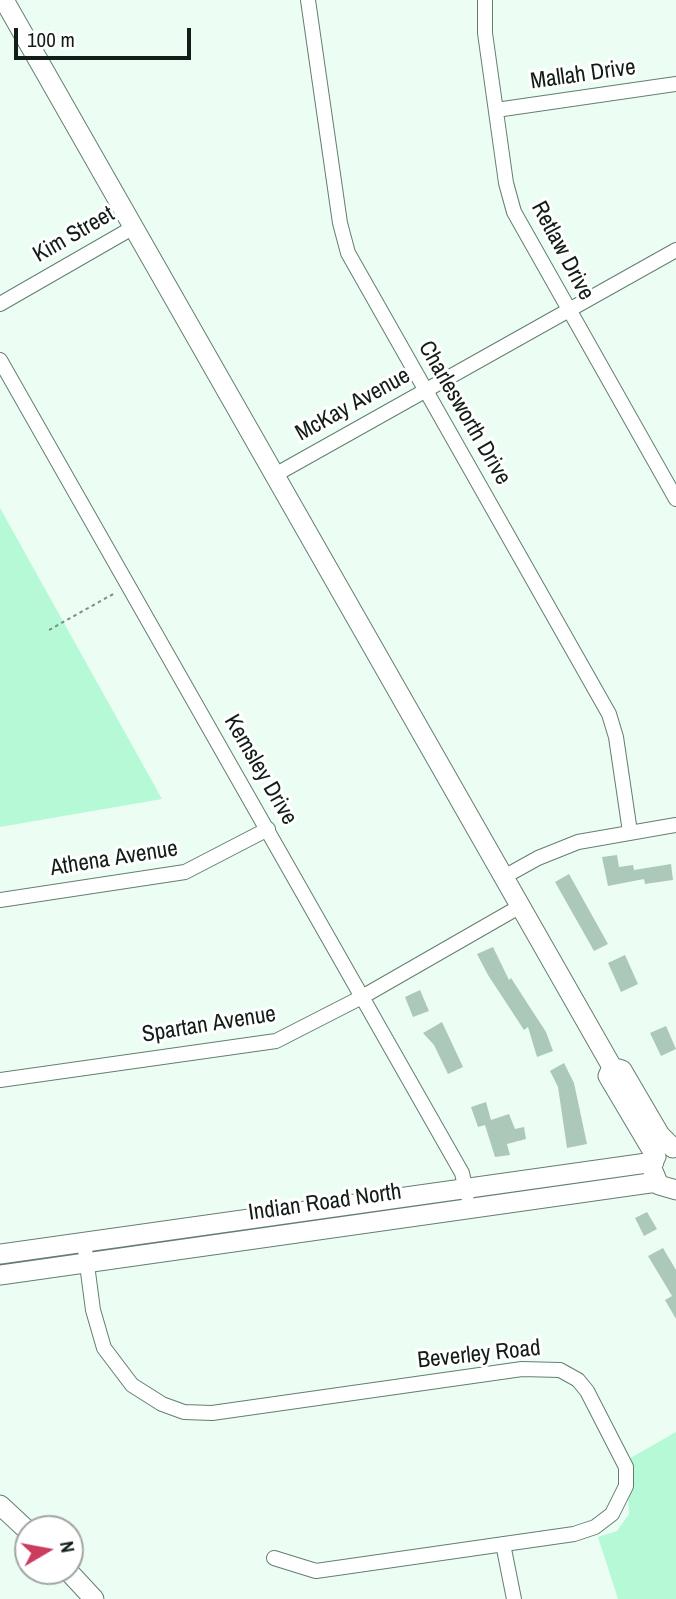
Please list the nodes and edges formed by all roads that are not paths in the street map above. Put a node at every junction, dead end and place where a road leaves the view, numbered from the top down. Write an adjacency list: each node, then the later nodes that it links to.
1 (4, 0): 6 (main road)
2 (308, 0): 11 (street, Charlesworth Drive)
3 (485, 0): 5 (street, Retlaw Drive)
4 (676, 84): 5 (street, Mallah Drive)
5 (496, 110): 9 (street, Retlaw Drive)
6 (134, 228): 8 (street, Kim Street); 12 (main road)
7 (676, 250): 9 (street, McKay Avenue)
8 (0, 304)
9 (568, 309): 11 (street, McKay Avenue); 13 (street, Retlaw Drive)
10 (0, 360): 15 (street, Kemsley Drive)
11 (425, 391): 12 (street, McKay Avenue); 16 (street, Charlesworth Drive)
12 (273, 476): 17 (main road)
13 (676, 499)
14 (676, 825): 16 (street)
15 (268, 830): 18 (street, Athena Avenue); 20 (street, Kemsley Drive)
16 (630, 832): 17 (street)
17 (502, 878): 19 (main road)
18 (0, 900)
19 (519, 907): 20 (street, Spartan Avenue); 22 (main road)
20 (362, 997): 21 (street, Spartan Avenue); 23 (street, Kemsley Drive)
21 (0, 1080)
22 (663, 1159): 23 (main road, Indian Road North); 24 (main road); 25 (main road, Indian Road North)
23 (466, 1186): 25 (street, Kemsley Drive); 26 (main road, Indian Road North)
24 (676, 1191)
25 (469, 1206): 28 (main road, Indian Road North)
26 (84, 1242): 27 (main road, Indian Road North); 28 (street, Beverley Road)
27 (0, 1254)
28 (87, 1262): 29 (main road, Indian Road North); 32 (street, Beverley Road)
29 (0, 1275)
30 (0, 1505): 31 (main road)
31 (14, 1518)
32 (503, 1544): 33 (street, Beverley Road); 36 (street)
33 (274, 1558)
34 (81, 1585): 35 (main road)
35 (94, 1599)
36 (514, 1599)

